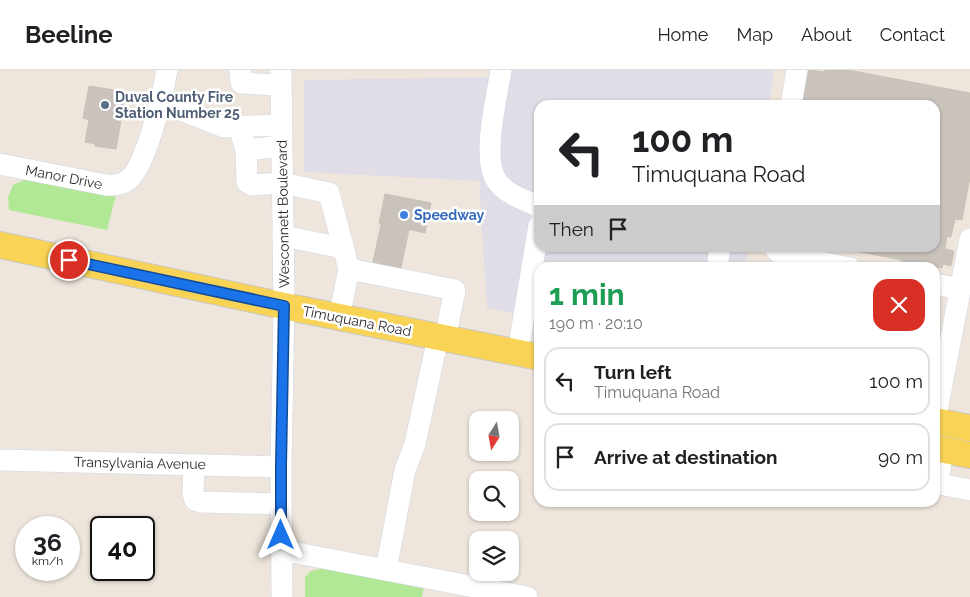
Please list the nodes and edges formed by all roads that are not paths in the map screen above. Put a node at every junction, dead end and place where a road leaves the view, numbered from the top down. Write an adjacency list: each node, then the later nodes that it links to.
1 (166, 70): 7 (street, Manor Drive)
2 (240, 70): 5 (street)
3 (501, 70): 14 (street)
4 (797, 70): 6 (street)
5 (281, 78): 8 (street, Wesconnett Boulevard)
6 (792, 100)
7 (160, 102): 9 (street); 12 (street, Manor Drive)
8 (281, 125): 9 (street); 10 (street, Wesconnett Boulevard)
9 (240, 126): 11 (street)
10 (281, 146): 11 (street); 13 (street, Wesconnett Boulevard)
11 (246, 150): 13 (street)
12 (0, 165)
13 (282, 183): 15 (street, Wesconnett Boulevard); 18 (street)
14 (534, 208)
15 (283, 236): 18 (street); 25 (street, Wesconnett Boulevard)
16 (970, 239): 24 (street)
17 (0, 245): 25 (main road, Timuquana Road)
18 (343, 248): 21 (street)
19 (778, 252): 20 (street)
20 (820, 262)
21 (349, 269): 26 (street); 27 (street)
22 (534, 285): 28 (street)
23 (940, 285): 24 (street)
24 (960, 289): 29 (street)
25 (284, 306): 26 (main road, Timuquana Road); 36 (street, Wesconnett Boulevard)
26 (339, 317): 27 (main road, Timuquana Road)
27 (442, 337): 28 (main road, Timuquana Road); 41 (street)
28 (528, 354)
29 (940, 395)
30 (940, 422): 31 (main road)
31 (970, 428)
32 (940, 448): 33 (main road)
33 (970, 455)
34 (0, 460): 35 (street, Transylvania Avenue)
35 (194, 464): 36 (street, Transylvania Avenue); 39 (street)
36 (281, 466): 39 (street, Wesconnett Boulevard)
37 (940, 484): 38 (street)
38 (970, 490)
39 (281, 504): 40 (street, Wesconnett Boulevard)
40 (281, 550): 41 (street); 42 (street, Wesconnett Boulevard)
41 (386, 570): 43 (street)
42 (282, 597)
43 (528, 597)

